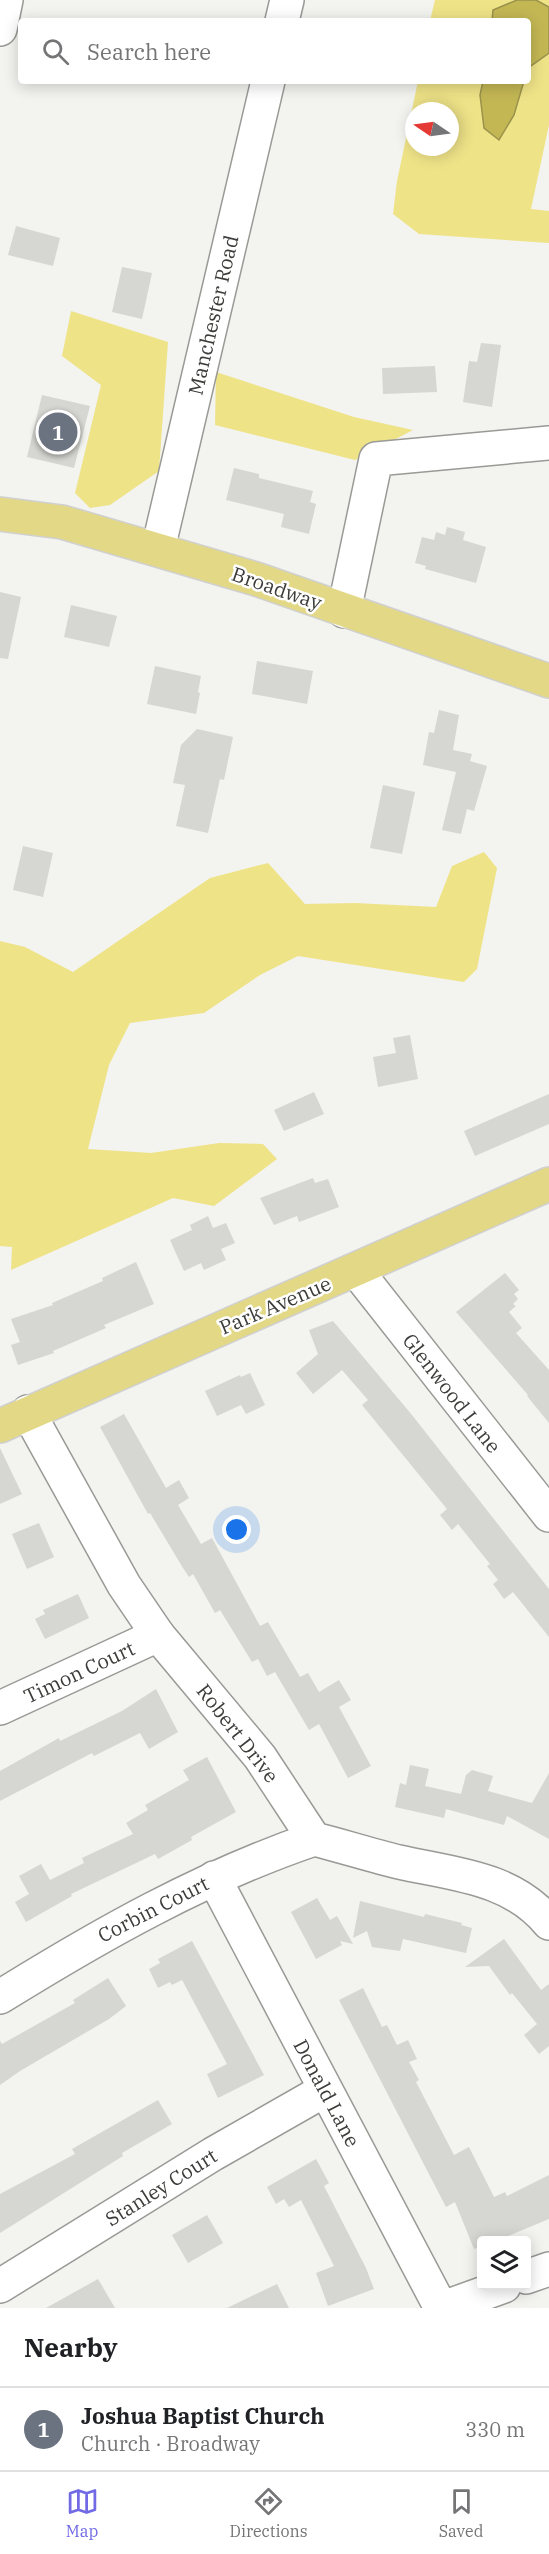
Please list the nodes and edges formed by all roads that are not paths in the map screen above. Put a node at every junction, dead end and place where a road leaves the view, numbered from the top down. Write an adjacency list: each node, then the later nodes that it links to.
1 (6, 0): 4 (street)
2 (287, 0): 3 (street)
3 (283, 18)
4 (0, 29)
5 (267, 84): 8 (street, Manchester Road)
6 (549, 442): 9 (street)
7 (0, 514): 8 (main road, Broadway)
8 (158, 549): 9 (main road, Broadway)
9 (344, 611): 10 (main road, Broadway)
10 (549, 681)
11 (549, 1184): 12 (main road, Park Avenue)
12 (356, 1270): 13 (main road, Park Avenue); 14 (street, Glenwood Lane)
13 (14, 1419): 15 (street, Robert Drive)
14 (549, 1515)
15 (158, 1635): 16 (street, Timon Court); 17 (street, Robert Drive)
16 (0, 1708)
17 (314, 1839): 18 (street, Corbin Court); 19 (street)
18 (214, 1878): 20 (street, Corbin Court); 21 (street, Donald Lane)
19 (549, 1923)
20 (0, 1997)
21 (325, 2090): 24 (street, Stanley Court); 26 (street, Donald Lane)
22 (549, 2269): 23 (street)
23 (531, 2275)
24 (0, 2286)
25 (493, 2290): 26 (street)
26 (442, 2308)

